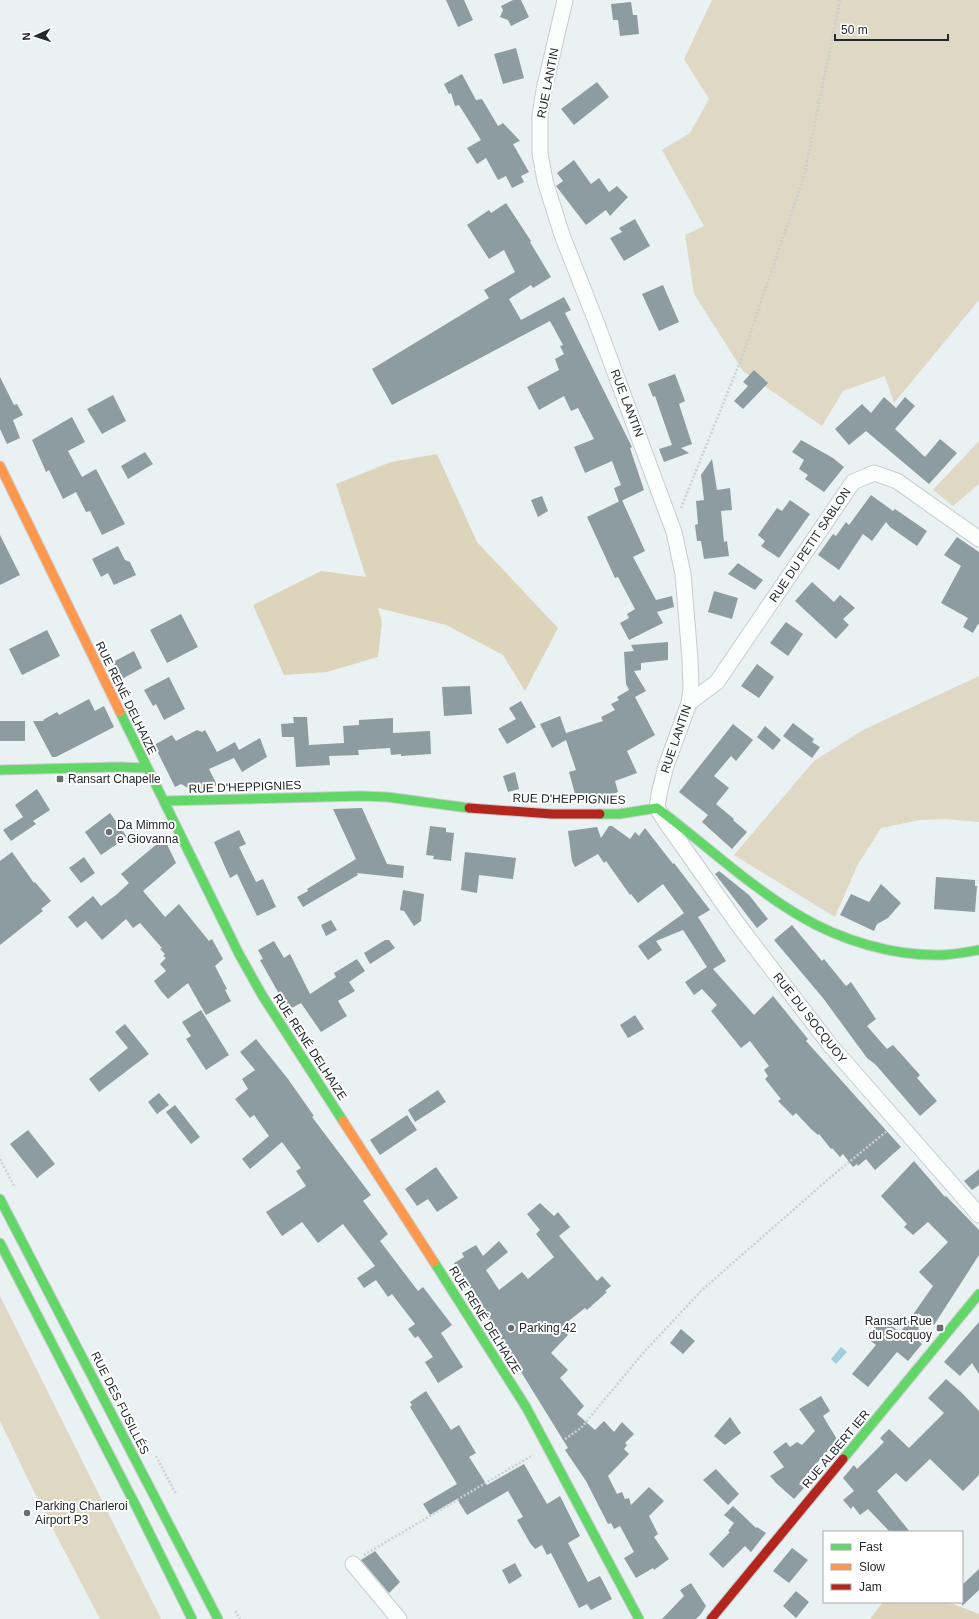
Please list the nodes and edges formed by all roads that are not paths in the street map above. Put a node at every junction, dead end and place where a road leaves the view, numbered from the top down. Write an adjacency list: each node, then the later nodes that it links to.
1 (565, 0): 4 (street, RUE LANTIN)
2 (0, 466): 5 (main road, RUE RENÉ DELHAIZE)
3 (979, 539): 4 (street, RUE DU PETIT SABLON)
4 (690, 703): 8 (street, RUE LANTIN)
5 (148, 768): 6 (main road); 7 (main road, RUE RENÉ DELHAIZE)
6 (0, 770)
7 (164, 801): 8 (main road, RUE D'HEPPIGNIES); 18 (main road, RUE RENÉ DELHAIZE)
8 (657, 808): 9 (main road); 11 (street, RUE DU SOCQUOY)
9 (979, 950)
10 (0, 1199): 16 (main road, RUE DES FUSILLÉS)
11 (979, 1215)
12 (0, 1243): 15 (main road)
13 (979, 1294): 19 (main road, RUE ALBERT IER)
14 (352, 1564): 17 (street)
15 (192, 1619)
16 (218, 1619)
17 (399, 1619)
18 (639, 1619)
19 (711, 1619)

